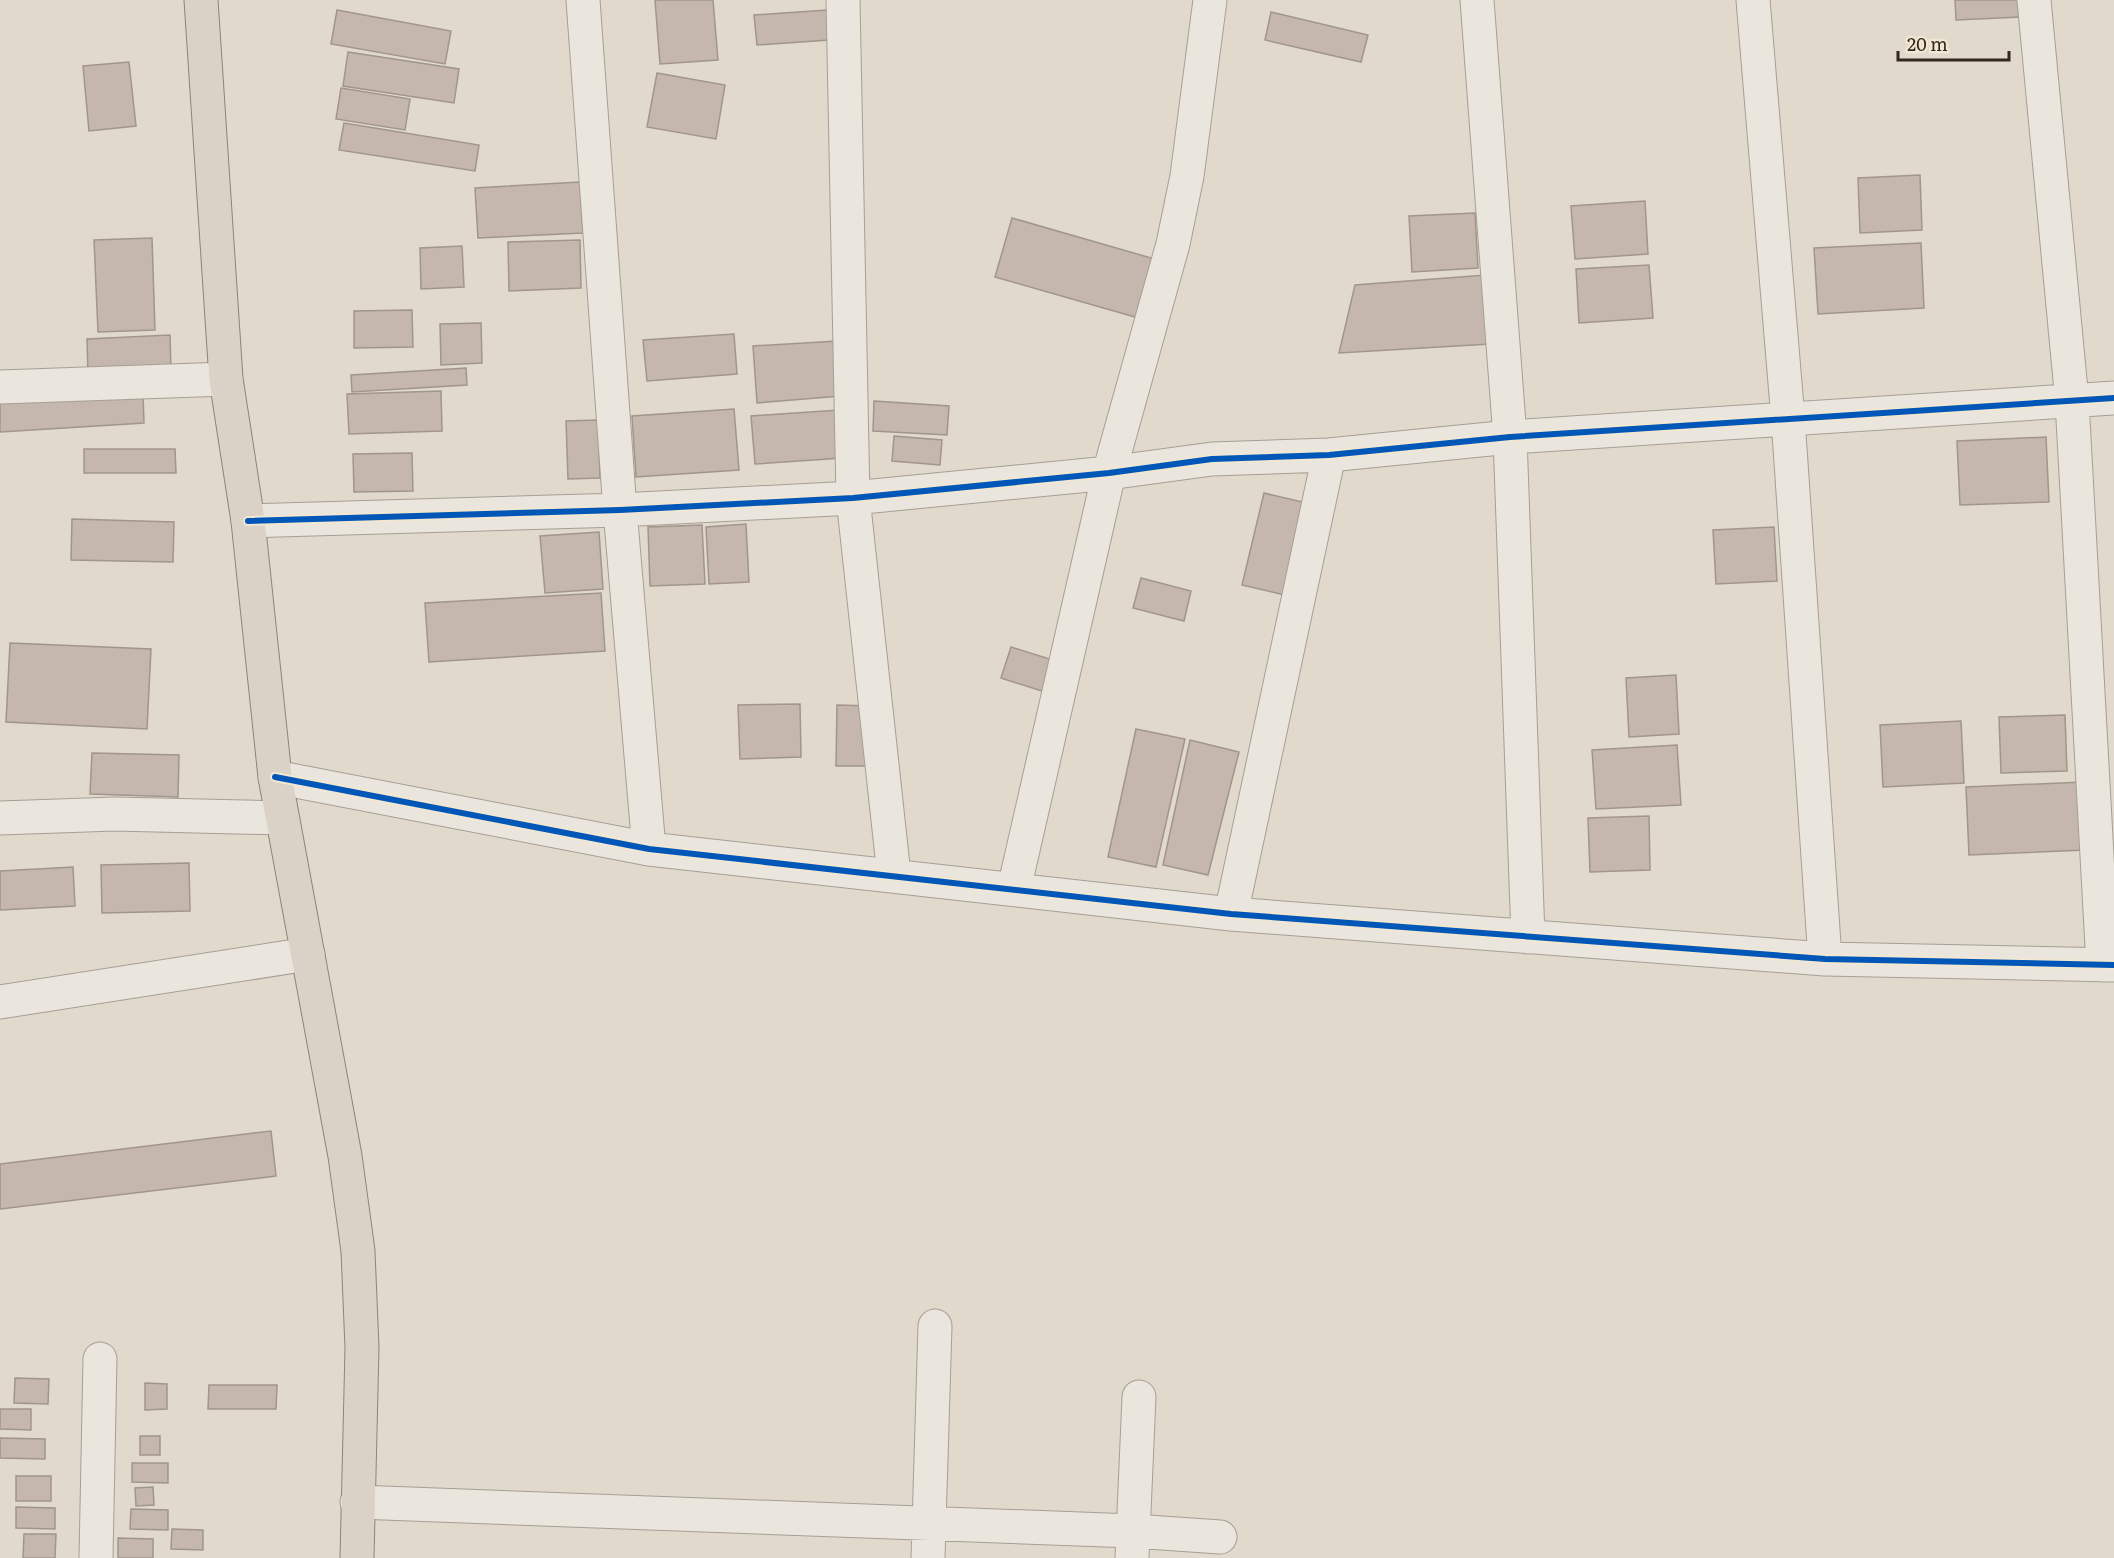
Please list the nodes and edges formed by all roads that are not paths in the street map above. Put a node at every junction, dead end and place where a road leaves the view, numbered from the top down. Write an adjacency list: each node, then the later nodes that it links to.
1 (201, 0): 8 (highway)
2 (583, 0): 17 (street)
3 (843, 0): 16 (street)
4 (1210, 0): 15 (street)
5 (1477, 0): 13 (street)
6 (1753, 0): 12 (street)
7 (2034, 0): 11 (street)
8 (226, 379): 9 (street); 18 (highway)
9 (0, 387)
10 (2114, 398): 11 (street)
11 (2072, 401): 12 (street); 29 (street)
12 (1788, 419): 13 (street); 28 (street)
13 (1510, 437): 14 (street); 26 (street)
14 (1329, 455): 15 (street); 25 (street)
15 (1109, 473): 16 (street); 24 (street)
16 (853, 498): 17 (street); 23 (street)
17 (620, 510): 18 (street); 22 (street)
18 (248, 521): 19 (highway)
19 (275, 777): 21 (highway); 22 (street)
20 (0, 818): 21 (street)
21 (282, 818): 27 (highway)
22 (649, 849): 23 (street)
23 (894, 875): 24 (street)
24 (1014, 889): 25 (street)
25 (1231, 914): 26 (street)
26 (1528, 937): 28 (street)
27 (308, 954): 30 (street); 34 (highway)
28 (1825, 959): 29 (street)
29 (2108, 965)
30 (0, 1002)
31 (935, 1326): 35 (street)
32 (100, 1359): 38 (street)
33 (1139, 1397): 37 (street)
34 (357, 1502): 35 (street); 39 (highway)
35 (928, 1524): 37 (street); 40 (street)
36 (1220, 1537): 37 (street)
37 (1132, 1545)
38 (96, 1558)
39 (357, 1558)
40 (928, 1558)

